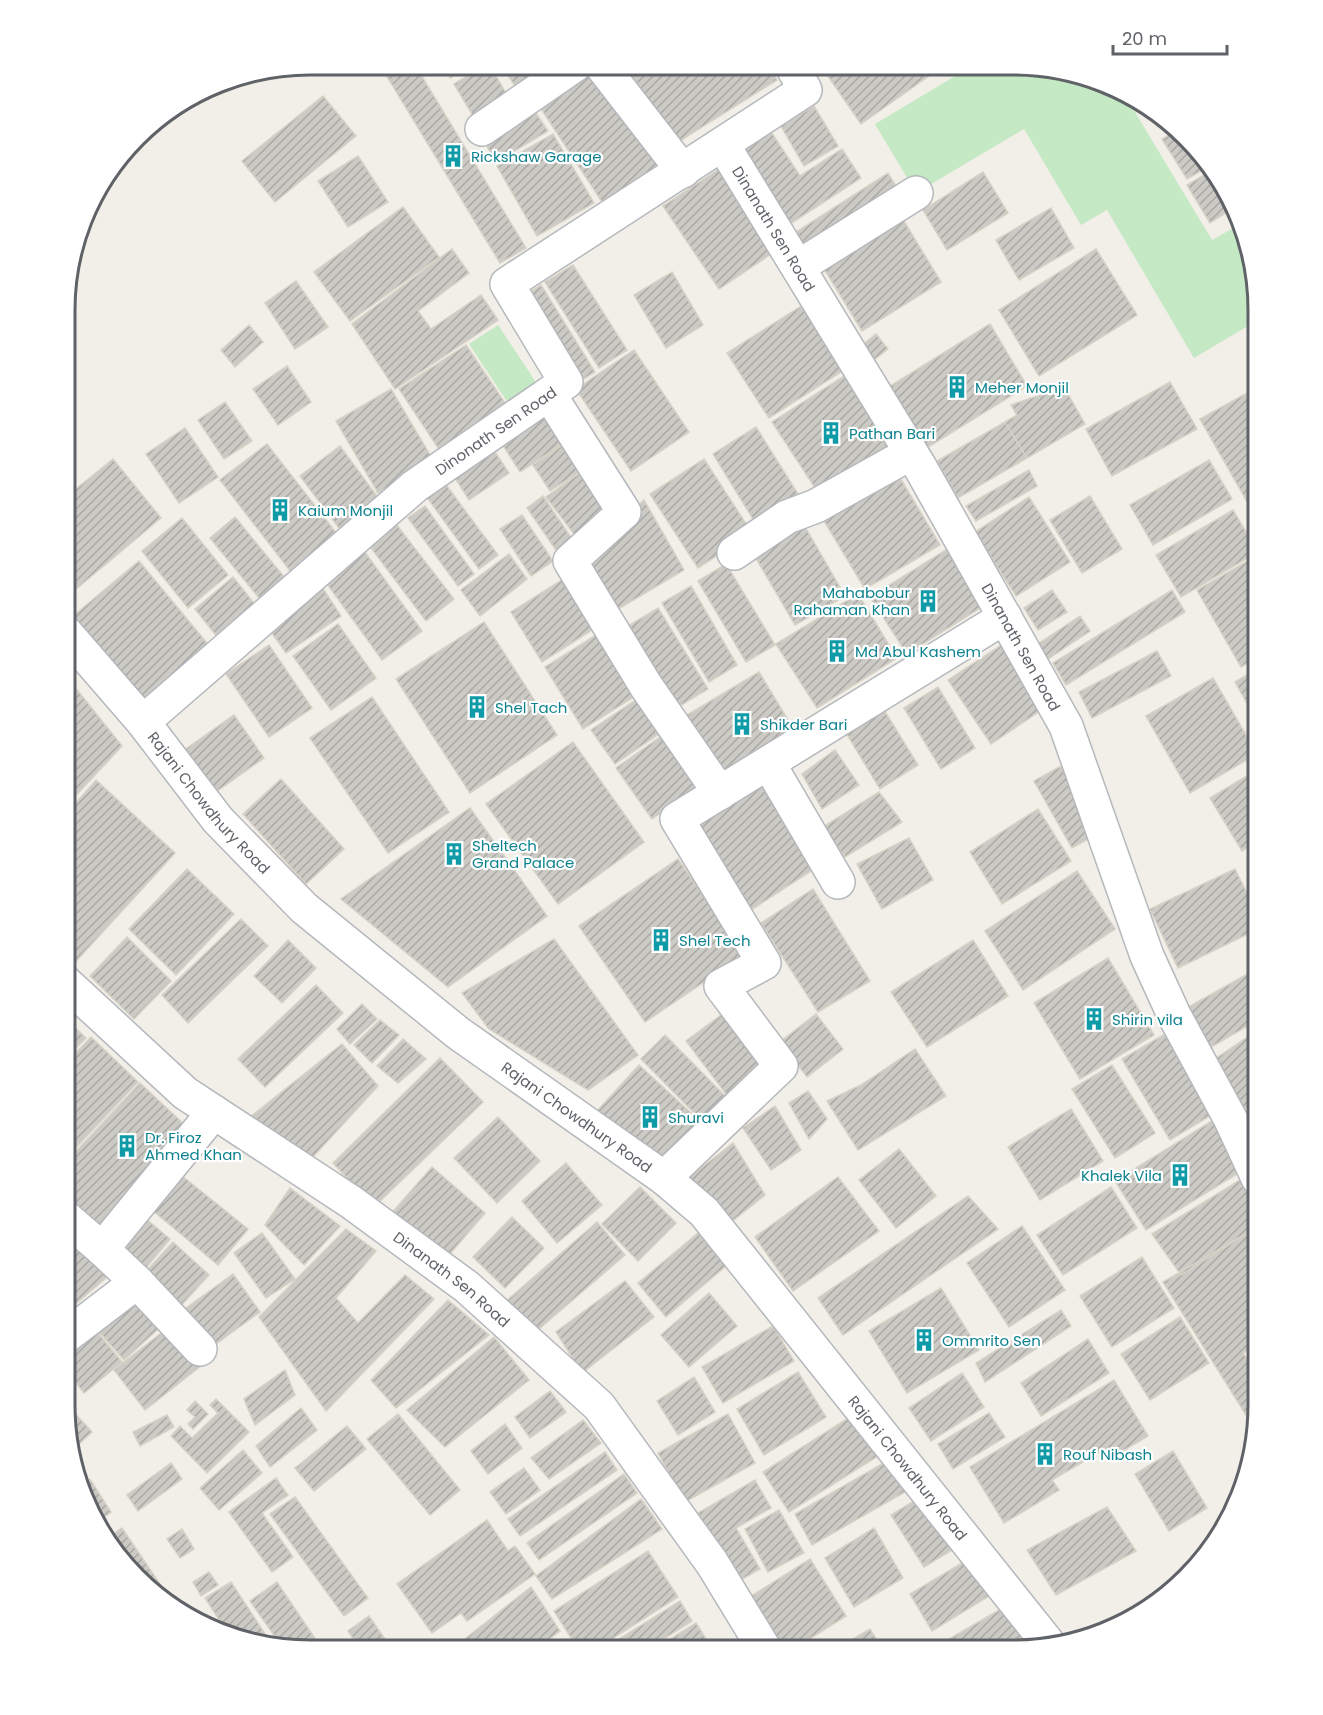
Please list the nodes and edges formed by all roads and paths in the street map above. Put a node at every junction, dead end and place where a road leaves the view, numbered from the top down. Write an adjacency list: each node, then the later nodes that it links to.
1 (560, 75): 4 (street)
2 (609, 75): 6 (street)
3 (797, 75): 5 (street, Dinonath Sen Road)
4 (482, 129)
5 (723, 145): 6 (street, Dinonath Sen Road); 8 (street, Dinanath Sen Road)
6 (683, 171): 9 (street, Dinonath Sen Road)
7 (916, 193): 8 (street)
8 (798, 267): 10 (street, Dinanath Sen Road)
9 (549, 394): 14 (street, Dinonath Sen Road); 16 (street)
10 (911, 453): 11 (street); 12 (street, Dinanath Sen Road)
11 (734, 553)
12 (1005, 617): 15 (street); 20 (street, Dinanath Sen Road)
13 (75, 643): 14 (street, Rajani Chowdhury Road)
14 (143, 722): 21 (street, Rajani Chowdhury Road)
15 (769, 764): 16 (street); 17 (street)
16 (720, 793): 21 (street)
17 (838, 882)
18 (75, 991): 19 (street, Dinanath Sen Road)
19 (214, 1112): 23 (street); 28 (street, Dinanath Sen Road)
20 (1248, 1158)
21 (664, 1178): 27 (street, Rajani Chowdhury Road)
22 (75, 1226): 23 (street)
23 (102, 1249): 24 (street)
24 (137, 1282): 25 (street); 26 (street)
25 (75, 1329)
26 (200, 1349)
27 (1045, 1638)
28 (759, 1640)

